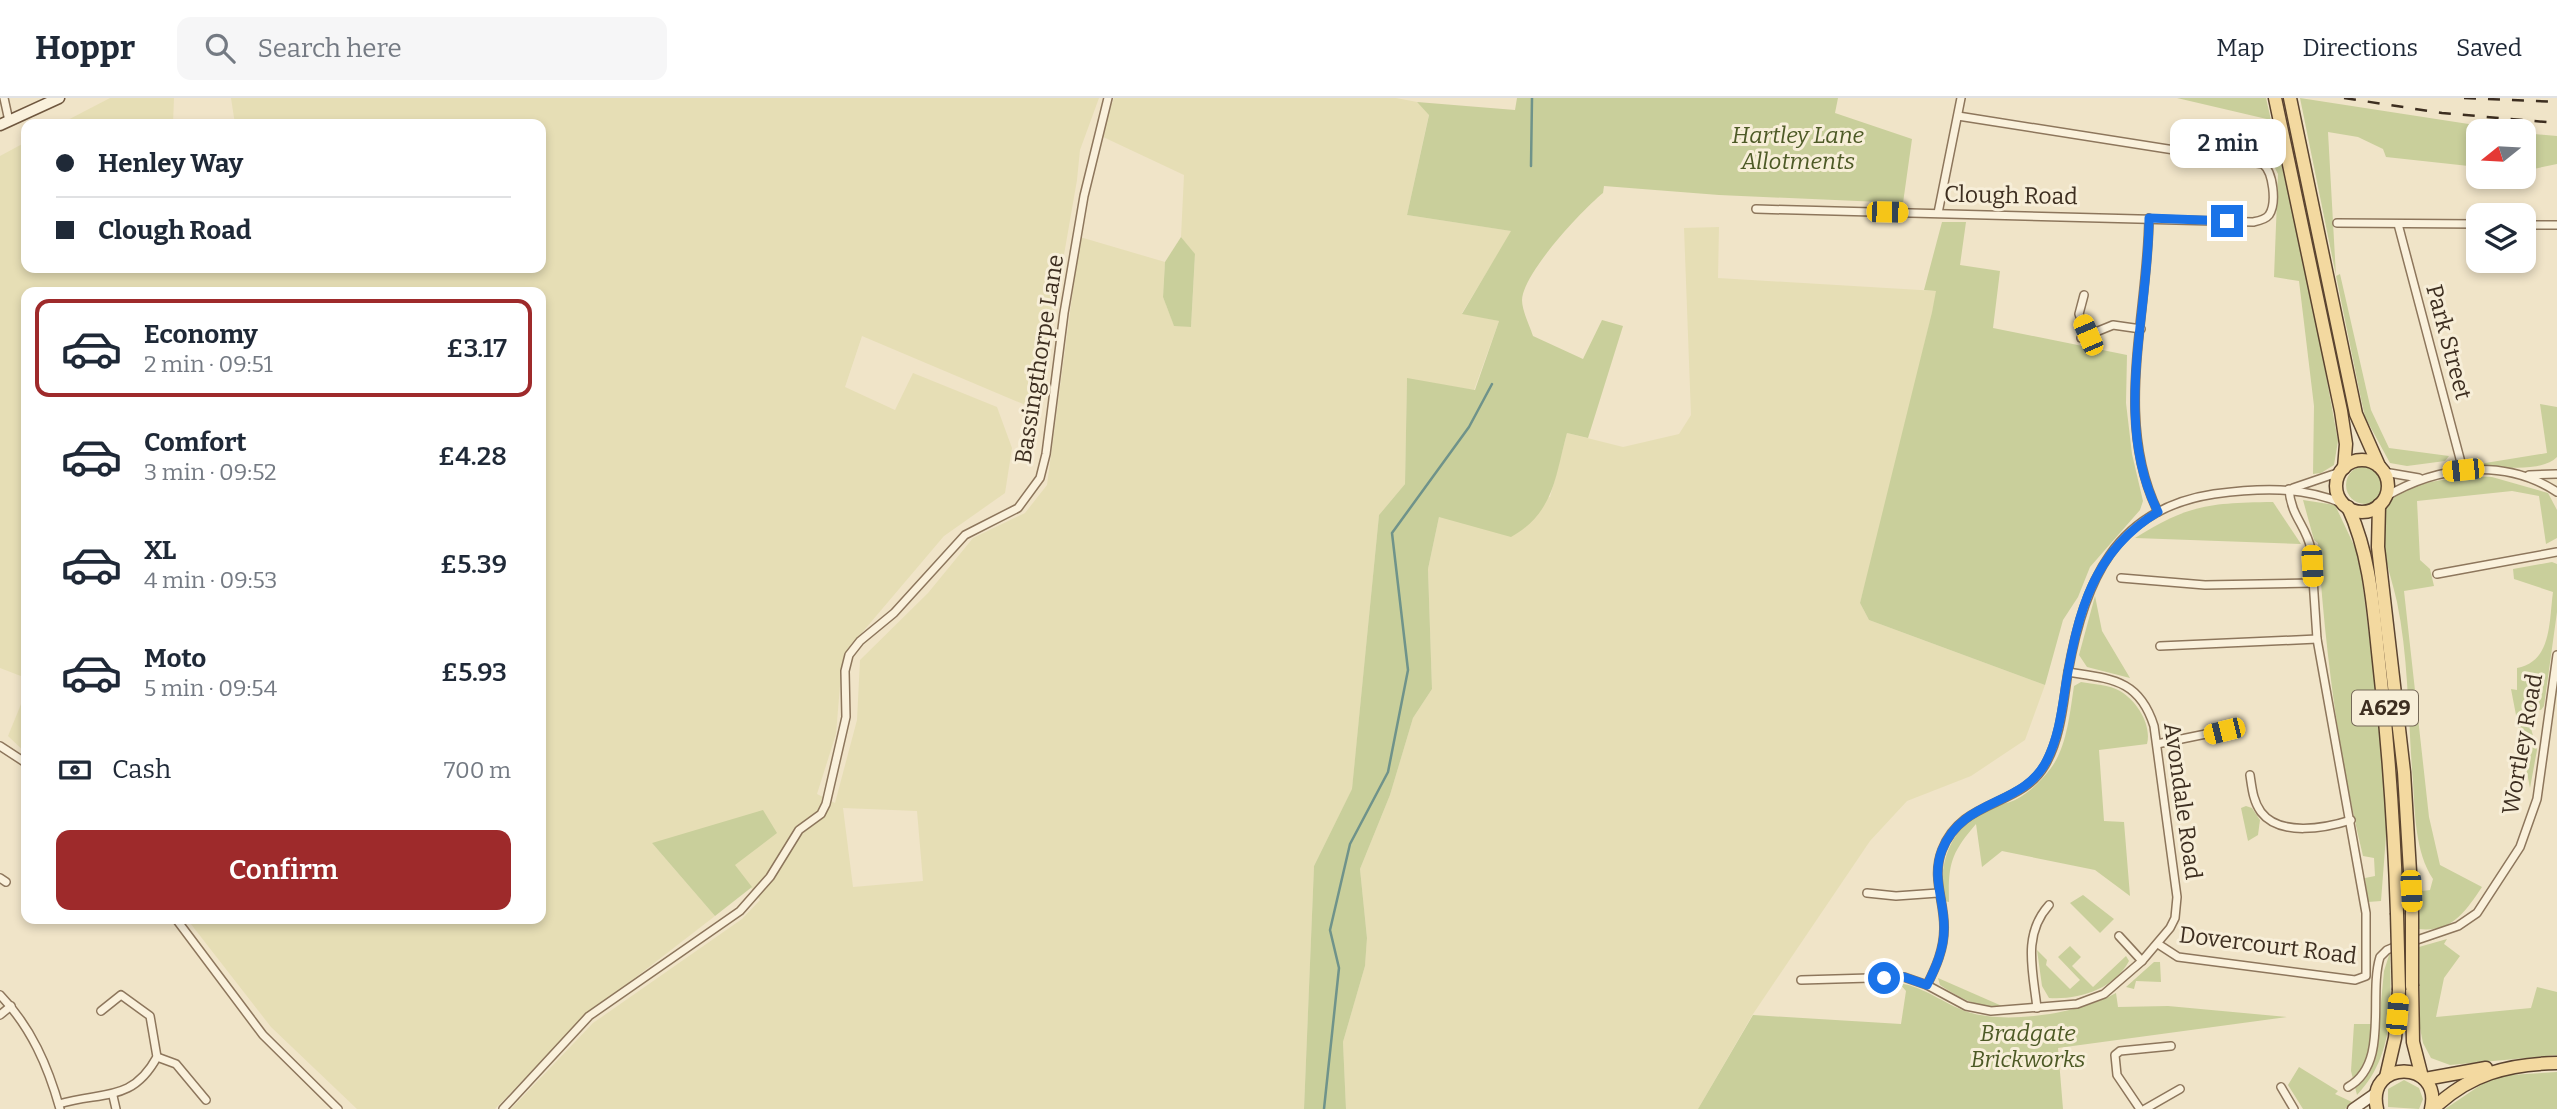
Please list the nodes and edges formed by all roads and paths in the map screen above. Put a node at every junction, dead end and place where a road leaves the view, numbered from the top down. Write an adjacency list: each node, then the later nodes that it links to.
1 (4, 98): 8 (street)
2 (59, 98): 8 (main road)
3 (1108, 98): 74 (street, Bassingthorpe Lane)
4 (1961, 98): 7 (street)
5 (2275, 98): 20 (main road, A629)
6 (2290, 98): 19 (main road, A629)
7 (1958, 116): 10 (street); 11 (street, Clough Road)
8 (4, 123)
9 (1756, 209): 10 (street, Clough Road)
10 (1938, 213): 11 (street, Clough Road)
11 (2149, 218): 18 (street)
12 (2337, 223): 13 (street)
13 (2398, 224): 14 (street); 21 (street, Park Street)
14 (2466, 224)
15 (2536, 225): 16 (street)
16 (2557, 225)
17 (2084, 295): 18 (street)
18 (2141, 329): 29 (street)
19 (2382, 469): 20 (main road); 24 (street); 27 (main road, A629)
20 (2342, 470): 25 (street); 28 (main road, A629)
21 (2463, 470): 23 (street); 24 (street)
22 (2556, 473): 23 (street); 26 (street)
23 (2525, 475): 26 (street)
24 (2420, 478): 27 (street)
25 (2289, 489): 28 (street); 29 (street); 33 (street)
26 (2557, 492)
27 (2382, 501): 28 (main road); 53 (main road, A629, bridge)
28 (2346, 506): 53 (main road, A629, bridge)
29 (2158, 512): 37 (street)
30 (2557, 552): 31 (street)
31 (2437, 574)
32 (2121, 578): 33 (street)
33 (2313, 583): 34 (street)
34 (2317, 639): 35 (street); 43 (street)
35 (2160, 646)
36 (2557, 655): 66 (street, Wortley Road)
37 (2068, 672): 39 (street, Avondale Road); 45 (street)
38 (2240, 727): 39 (street)
39 (2157, 744): 49 (street, Avondale Road)
40 (0, 746): 41 (street)
41 (21, 760)
42 (2250, 775): 43 (street)
43 (2351, 820): 49 (street, Dovercourt Road)
44 (1867, 893): 45 (street)
45 (1938, 893): 52 (street)
46 (2049, 905): 56 (street)
47 (180, 924): 73 (street)
48 (2119, 936): 50 (street)
49 (2158, 944): 50 (street, Avondale Road)
50 (2142, 961): 56 (street, Avondale Road)
51 (1801, 980): 52 (street, Avondale Road)
52 (1927, 985): 56 (street, Avondale Road)
53 (2405, 988): 63 (main road, A629); 64 (main road, A629)
54 (0, 995): 55 (street)
55 (10, 1006): 58 (street); 71 (street)
56 (2037, 1008)
57 (100, 1011): 60 (street)
58 (0, 1015)
59 (2171, 1046): 75 (street)
60 (157, 1057): 69 (street); 70 (street)
61 (2557, 1063): 62 (main road)
62 (2494, 1069): 64 (main road); 80 (main road)
63 (2386, 1077): 64 (main road); 68 (main road, A629)
64 (2423, 1078): 80 (main road, A629)
65 (2281, 1087): 77 (street)
66 (2348, 1087)
67 (2180, 1089): 76 (street)
68 (2376, 1093): 78 (main road); 79 (main road)
69 (113, 1096): 71 (street); 72 (street)
70 (206, 1100)
71 (60, 1107)
72 (116, 1109)
73 (338, 1109)
74 (503, 1109)
75 (2140, 1109)
76 (2145, 1109)
77 (2294, 1109)
78 (2353, 1109)
79 (2377, 1109)
80 (2432, 1109)

